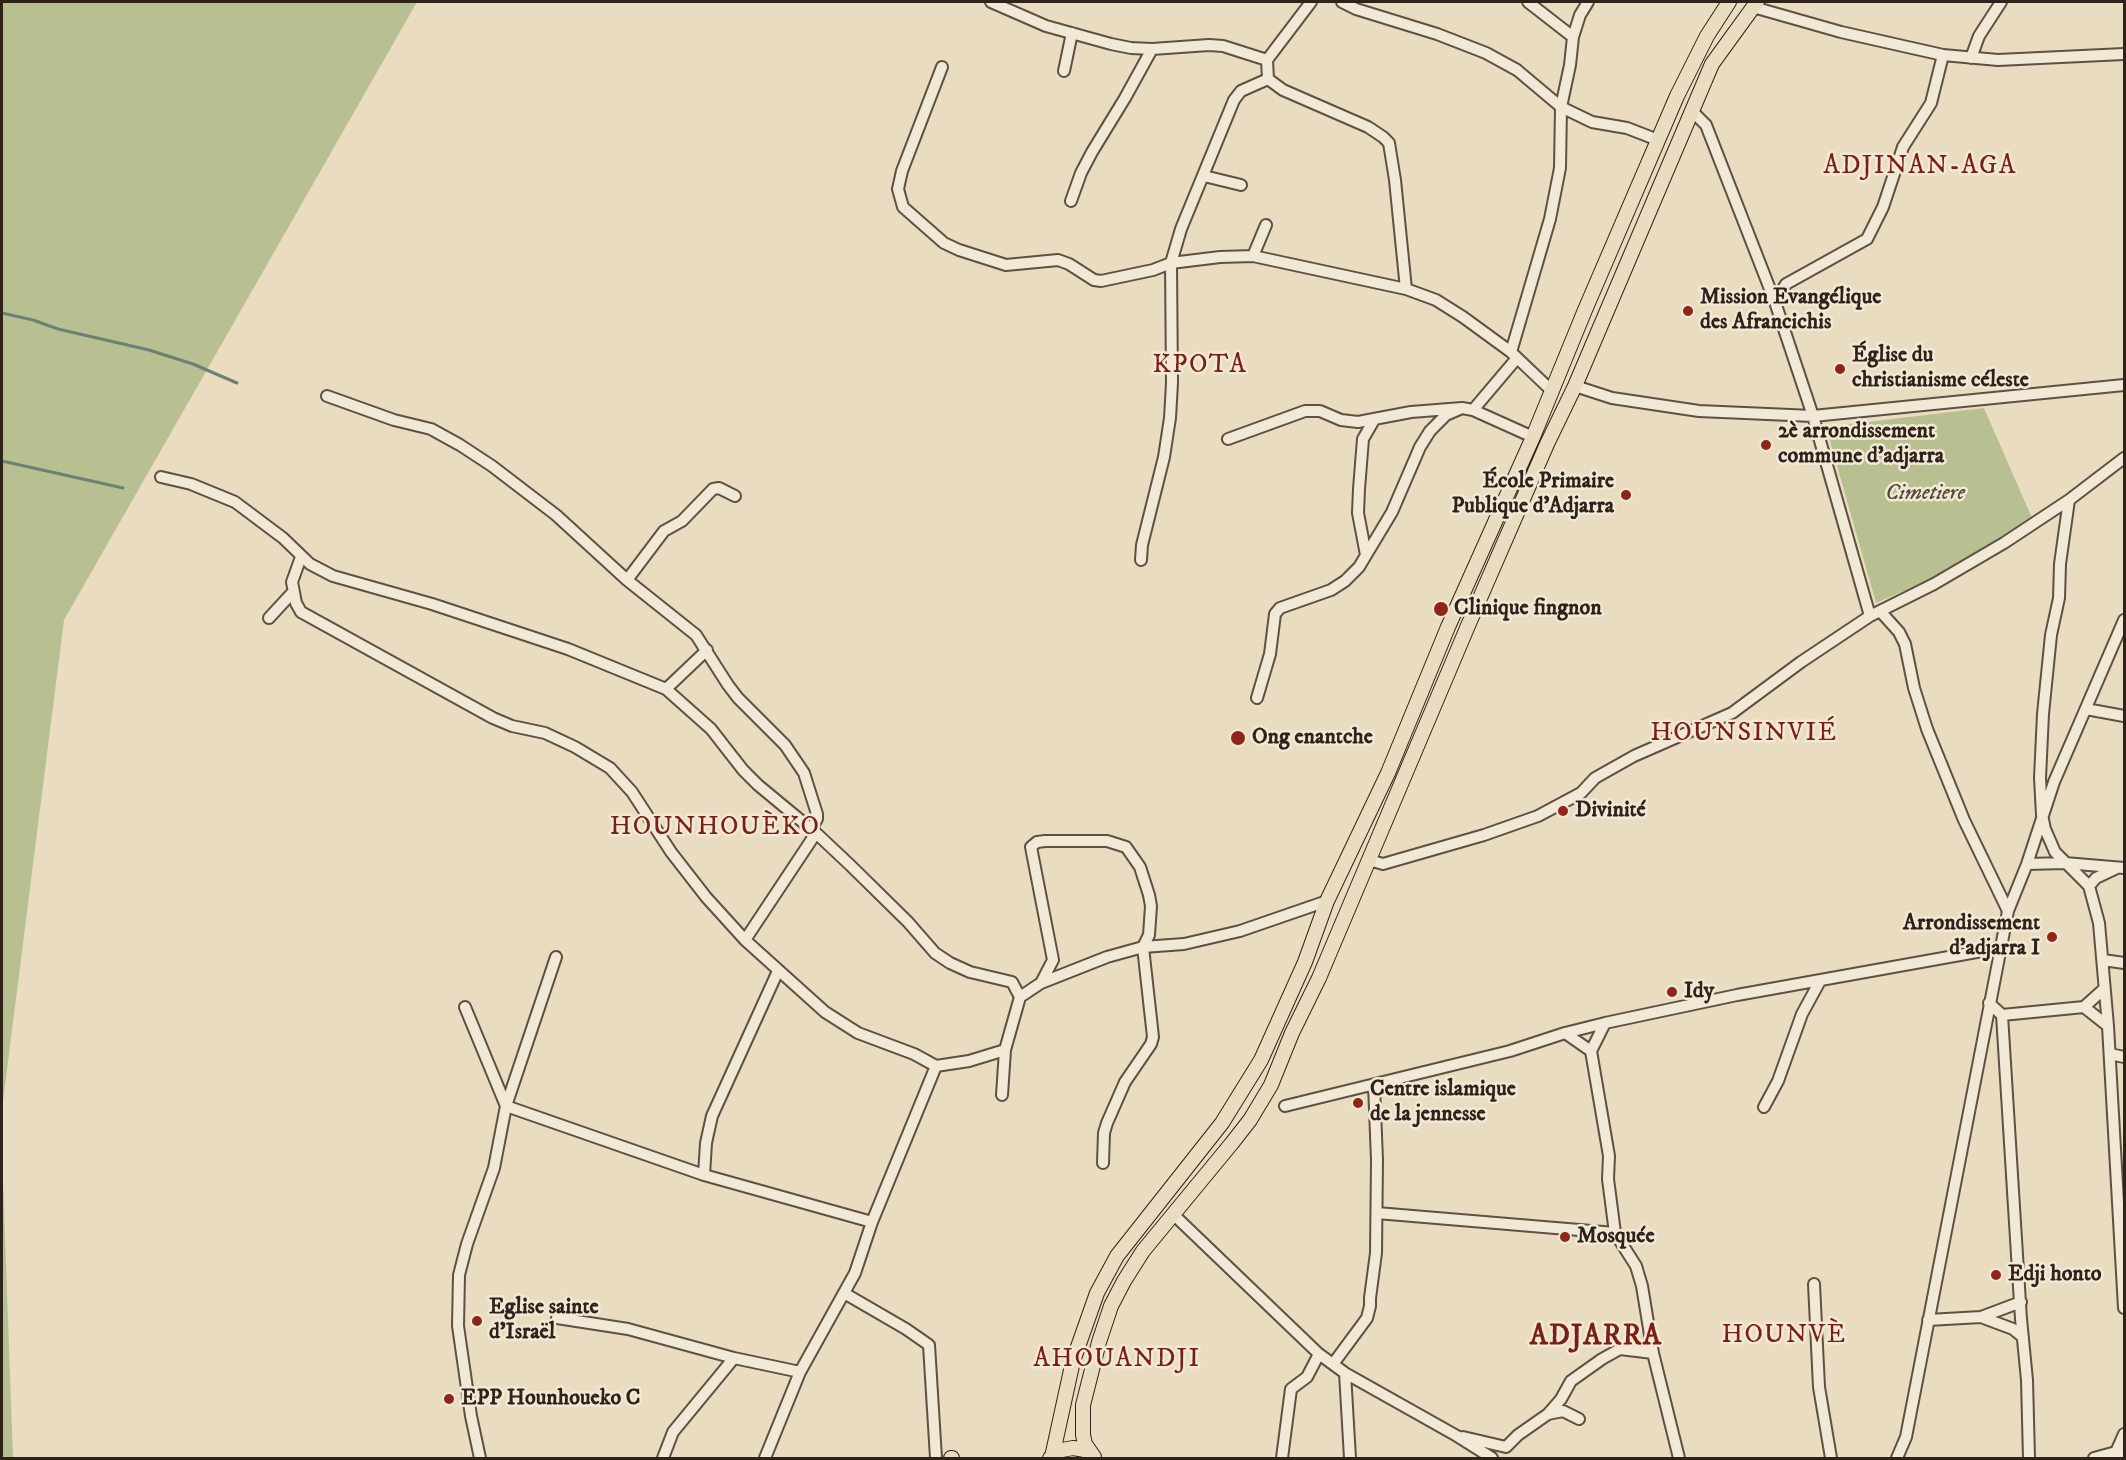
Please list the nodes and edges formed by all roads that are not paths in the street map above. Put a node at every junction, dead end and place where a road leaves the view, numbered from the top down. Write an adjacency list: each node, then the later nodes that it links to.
1 (991, 2): 9 (street)
2 (1311, 2): 15 (street)
3 (1341, 2): 19 (street)
4 (1528, 2): 10 (street)
5 (1588, 2): 10 (street)
6 (1729, 2): 21 (main road)
7 (2001, 2): 14 (street)
8 (1755, 4): 13 (street); 20 (main road)
9 (1072, 33): 11 (street); 17 (street)
10 (1573, 37): 19 (street)
11 (1152, 48): 15 (street); 24 (street)
12 (2124, 54): 14 (street)
13 (1943, 55): 14 (street); 29 (street)
14 (1971, 58)
15 (1267, 60): 18 (street)
16 (942, 67): 27 (street)
17 (1065, 70)
18 (1268, 79): 22 (street); 28 (street)
19 (1561, 107): 21 (street); 30 (street)
20 (1693, 112): 29 (street); 32 (main road)
21 (1658, 140): 33 (main road)
22 (1204, 176): 23 (street); 27 (street)
23 (1241, 185)
24 (1071, 201)
25 (1266, 225): 26 (street)
26 (1253, 256): 27 (street); 28 (street)
27 (1171, 263): 46 (street)
28 (1406, 289): 30 (street)
29 (1775, 302): 36 (street)
30 (1514, 355): 33 (street); 35 (street)
31 (2124, 385): 36 (street)
32 (1575, 386): 36 (street); 61 (main road)
33 (1551, 390): 38 (main road)
34 (327, 396): 47 (street)
35 (1467, 409): 37 (street); 38 (street); 44 (street)
36 (1813, 416): 49 (street)
37 (1374, 420): 39 (street); 44 (street)
38 (1533, 437): 66 (main road)
39 (1228, 439)
40 (2124, 458): 43 (street)
41 (161, 477): 45 (street)
42 (735, 496): 47 (street)
43 (2069, 500): 49 (street); 59 (street)
44 (1366, 555): 56 (street)
45 (301, 557): 48 (street); 55 (street)
46 (1141, 560)
47 (627, 580): 54 (street)
48 (293, 592): 50 (street); 68 (street)
49 (1875, 613): 61 (street); 67 (street)
50 (269, 618)
51 (2124, 620): 53 (street)
52 (2124, 640): 53 (street)
53 (2114, 648): 57 (street)
54 (707, 650): 55 (street); 60 (street)
55 (666, 689): 60 (street)
56 (1257, 698)
57 (2086, 709): 58 (street); 59 (street)
58 (2124, 716)
59 (2042, 815): 62 (street); 63 (street)
60 (813, 831): 68 (street); 78 (street)
61 (1369, 860): 99 (main road)
62 (2065, 863): 63 (street); 64 (street); 65 (street)
63 (2027, 864): 67 (street)
64 (2121, 868): 65 (street)
65 (2089, 886): 72 (street)
66 (1327, 902): 69 (street); 125 (main road)
67 (2007, 911): 70 (street)
68 (745, 940): 74 (street)
69 (1143, 947): 76 (street); 76 (street); 96 (street)
70 (1999, 948): 75 (street); 79 (street)
71 (556, 957): 93 (street)
72 (2103, 960): 73 (street); 77 (street)
73 (2124, 963)
74 (778, 971): 90 (street); 97 (street)
75 (1820, 981): 83 (street); 95 (street)
76 (1041, 983): 78 (street)
77 (2104, 989): 81 (street); 84 (street)
78 (1020, 997): 86 (street)
79 (1989, 1003): 82 (street); 108 (street)
80 (465, 1007): 93 (street)
81 (2084, 1007): 82 (street); 84 (street)
82 (2002, 1015): 104 (street)
83 (1605, 1023): 85 (street); 87 (street)
84 (2108, 1026): 88 (street)
85 (1565, 1033): 87 (street); 91 (street)
86 (1005, 1050): 90 (street); 92 (street)
87 (1591, 1050): 101 (street)
88 (2110, 1054): 89 (street); 105 (street)
89 (2124, 1057)
90 (936, 1066): 100 (street)
91 (1374, 1085): 94 (street); 98 (street)
92 (1002, 1095)
93 (506, 1106): 97 (street); 121 (street)
94 (1286, 1106)
95 (1764, 1107)
96 (1103, 1163)
97 (704, 1175): 100 (street)
98 (1377, 1213): 101 (street); 113 (street)
99 (1174, 1215): 111 (street); 126 (main road)
100 (872, 1222): 103 (street)
101 (1616, 1233): 110 (street)
102 (1814, 1284): 131 (street)
103 (844, 1293): 114 (street); 124 (street)
104 (2020, 1302): 106 (street); 109 (street)
105 (2124, 1308)
106 (1981, 1317): 108 (street); 109 (street)
107 (557, 1318): 112 (street)
108 (1928, 1320): 132 (street)
109 (2023, 1337): 133 (street)
110 (1653, 1353): 116 (street); 130 (street)
111 (1319, 1354): 113 (street); 127 (street)
112 (734, 1358): 114 (street); 122 (street)
113 (1333, 1364): 115 (street)
114 (800, 1372): 123 (street)
115 (1345, 1372): 119 (street); 128 (street)
116 (1548, 1414): 117 (street); 119 (street)
117 (1579, 1419)
118 (2124, 1434): 120 (street)
119 (1457, 1436): 129 (street)
120 (2120, 1454): 134 (street)
121 (480, 1458)
122 (663, 1458)
123 (765, 1458)
124 (936, 1458)
125 (1051, 1458): 126 (main road)
126 (1095, 1458)
127 (1282, 1458)
128 (1350, 1458)
129 (1492, 1458)
130 (1679, 1458)
131 (1831, 1458)
132 (1897, 1458)
133 (2029, 1458)
134 (2094, 1458)

